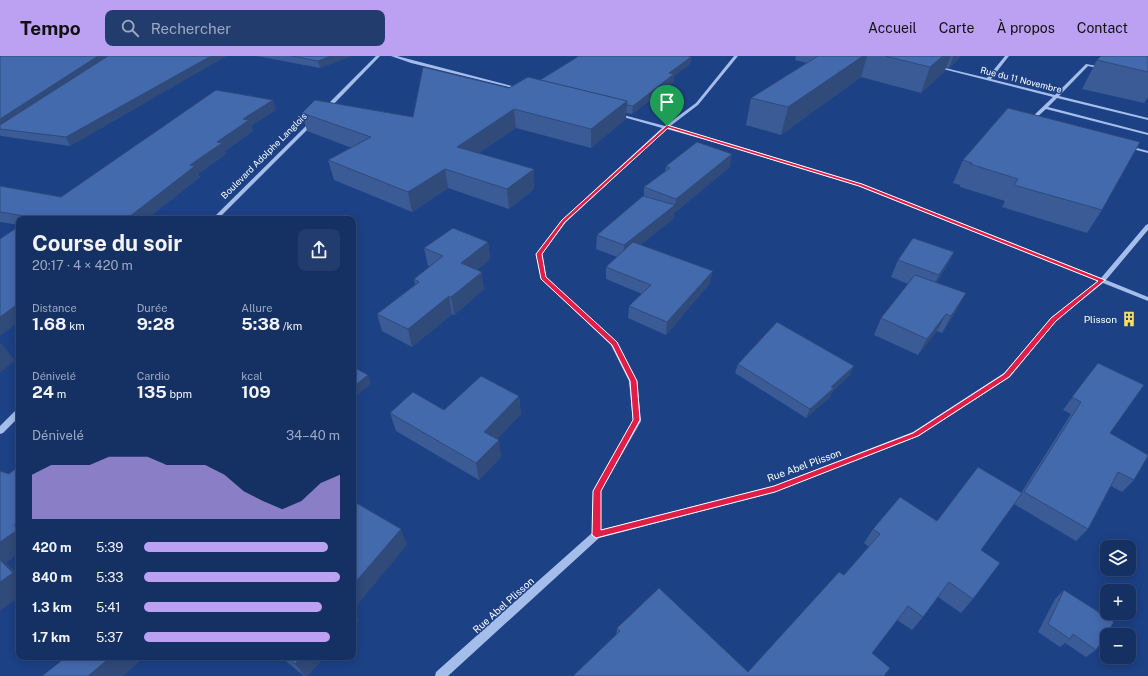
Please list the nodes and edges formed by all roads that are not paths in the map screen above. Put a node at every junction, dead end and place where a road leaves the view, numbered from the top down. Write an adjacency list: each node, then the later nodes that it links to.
1 (378, 56): 11 (street)
2 (393, 56): 8 (street)
3 (736, 56): 16 (street)
4 (1007, 56): 7 (street)
5 (929, 65): 7 (street, Rue du 11 Novembre)
6 (1109, 69): 9 (street)
7 (988, 80): 9 (street, Rue du 11 Novembre)
8 (527, 91)
9 (1055, 97): 10 (street); 14 (street, Rue du 11 Novembre)
10 (1044, 107): 15 (street); 17 (street)
11 (325, 111)
12 (616, 113): 16 (street)
13 (319, 116): 20 (street, Boulevard Adolphe Langlois)
14 (1148, 119)
15 (1039, 122)
16 (667, 126): 22 (street); 26 (street)
17 (1148, 134)
18 (1119, 144): 19 (street)
19 (1148, 152)
20 (218, 216)
21 (1148, 226): 22 (street, Rue Abel Plisson)
22 (1102, 280): 23 (street); 26 (street, Rue Abel Plisson)
23 (1148, 299)
24 (16, 415): 25 (street)
25 (0, 431)
26 (596, 535): 27 (street, Rue Abel Plisson)
27 (440, 676)

